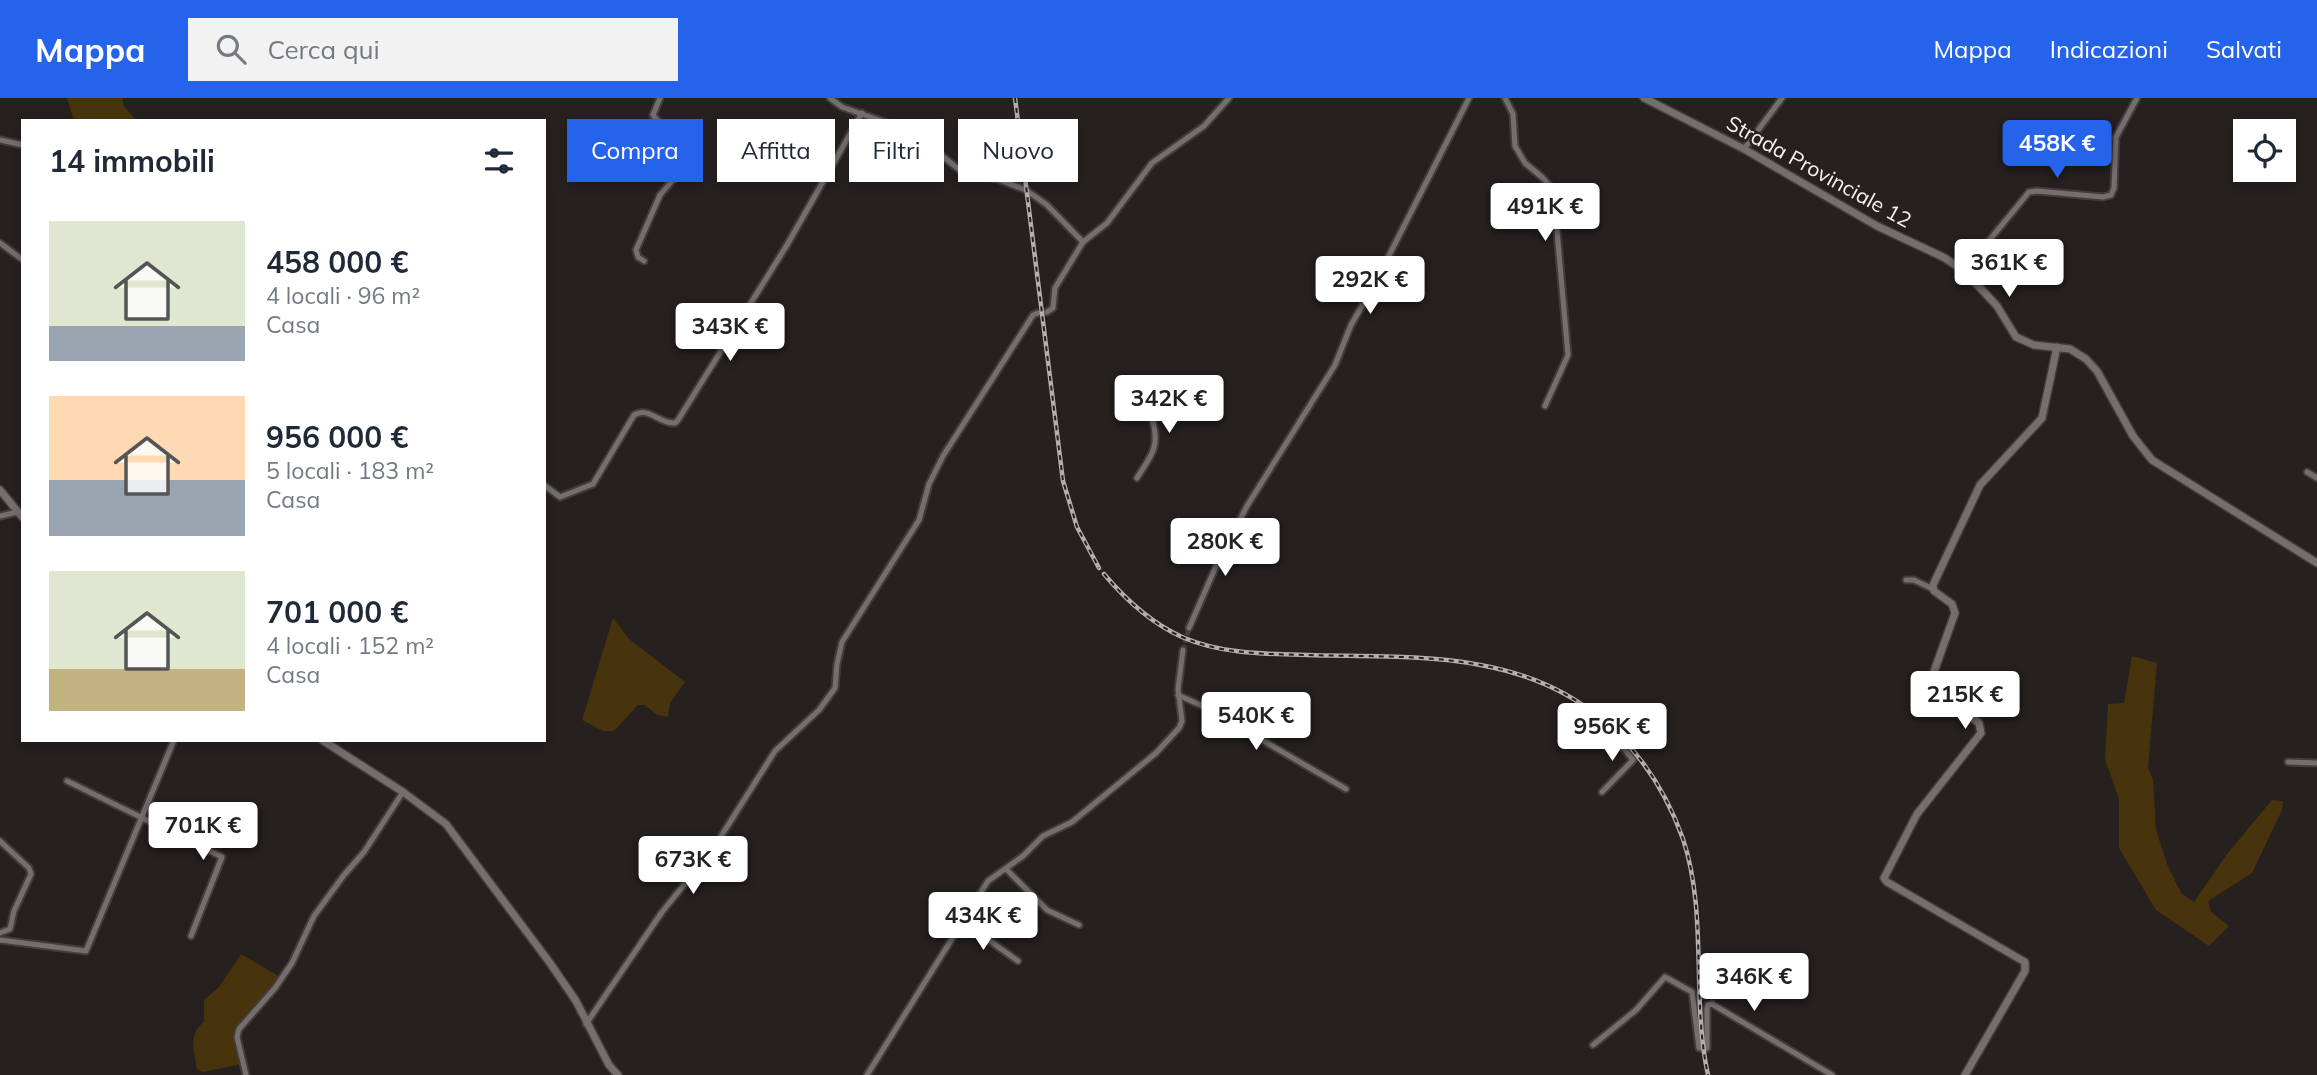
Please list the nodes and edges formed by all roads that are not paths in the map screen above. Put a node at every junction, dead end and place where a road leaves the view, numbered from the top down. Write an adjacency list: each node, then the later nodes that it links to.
1 (660, 98): 17 (street)
2 (830, 98): 9 (street)
3 (1229, 98): 14 (street)
4 (1469, 98): 34 (street)
5 (1505, 98): 23 (street)
6 (1644, 98): 13 (street, Strada Provinciale 12)
7 (1782, 98): 13 (street)
8 (2137, 98): 18 (street)
9 (839, 101): 10 (street)
10 (862, 113): 14 (street); 27 (street)
11 (0, 140): 12 (street)
12 (21, 145)
13 (1744, 149): 18 (street, Strada Provinciale 12)
14 (1083, 242): 19 (street)
15 (0, 243): 16 (street)
16 (21, 259)
17 (644, 261)
18 (1964, 271): 21 (street, Strada Provinciale 12)
19 (1047, 312)
20 (1038, 313): 55 (street)
21 (2057, 347): 31 (street, Strada Provinciale 12); 33 (street)
22 (1131, 393): 25 (street)
23 (1545, 406)
24 (2307, 472): 26 (street)
25 (1138, 478)
26 (2317, 478)
27 (546, 487)
28 (0, 490): 29 (street)
29 (20, 515): 30 (street)
30 (0, 516)
31 (2317, 564)
32 (1906, 580): 33 (street)
33 (1933, 589): 61 (street)
34 (1189, 628)
35 (1183, 650): 36 (street)
36 (1178, 695): 43 (street); 48 (street)
37 (1620, 721): 45 (street)
38 (173, 742): 46 (street)
39 (325, 742): 44 (street)
40 (2288, 762): 41 (street)
41 (2317, 763)
42 (68, 781): 46 (street)
43 (1346, 789)
44 (403, 792): 55 (street); 57 (street)
45 (1602, 792)
46 (141, 817): 52 (street); 53 (street)
47 (0, 841): 51 (street)
48 (1006, 869): 49 (street); 50 (street)
49 (962, 921): 54 (street); 59 (street)
50 (1079, 925)
51 (0, 933)
52 (191, 936)
53 (0, 940)
54 (1018, 961)
55 (586, 1024): 58 (street)
56 (1593, 1045): 60 (street)
57 (246, 1075)
58 (617, 1075)
59 (867, 1075)
60 (1832, 1075)
61 (1965, 1075)

